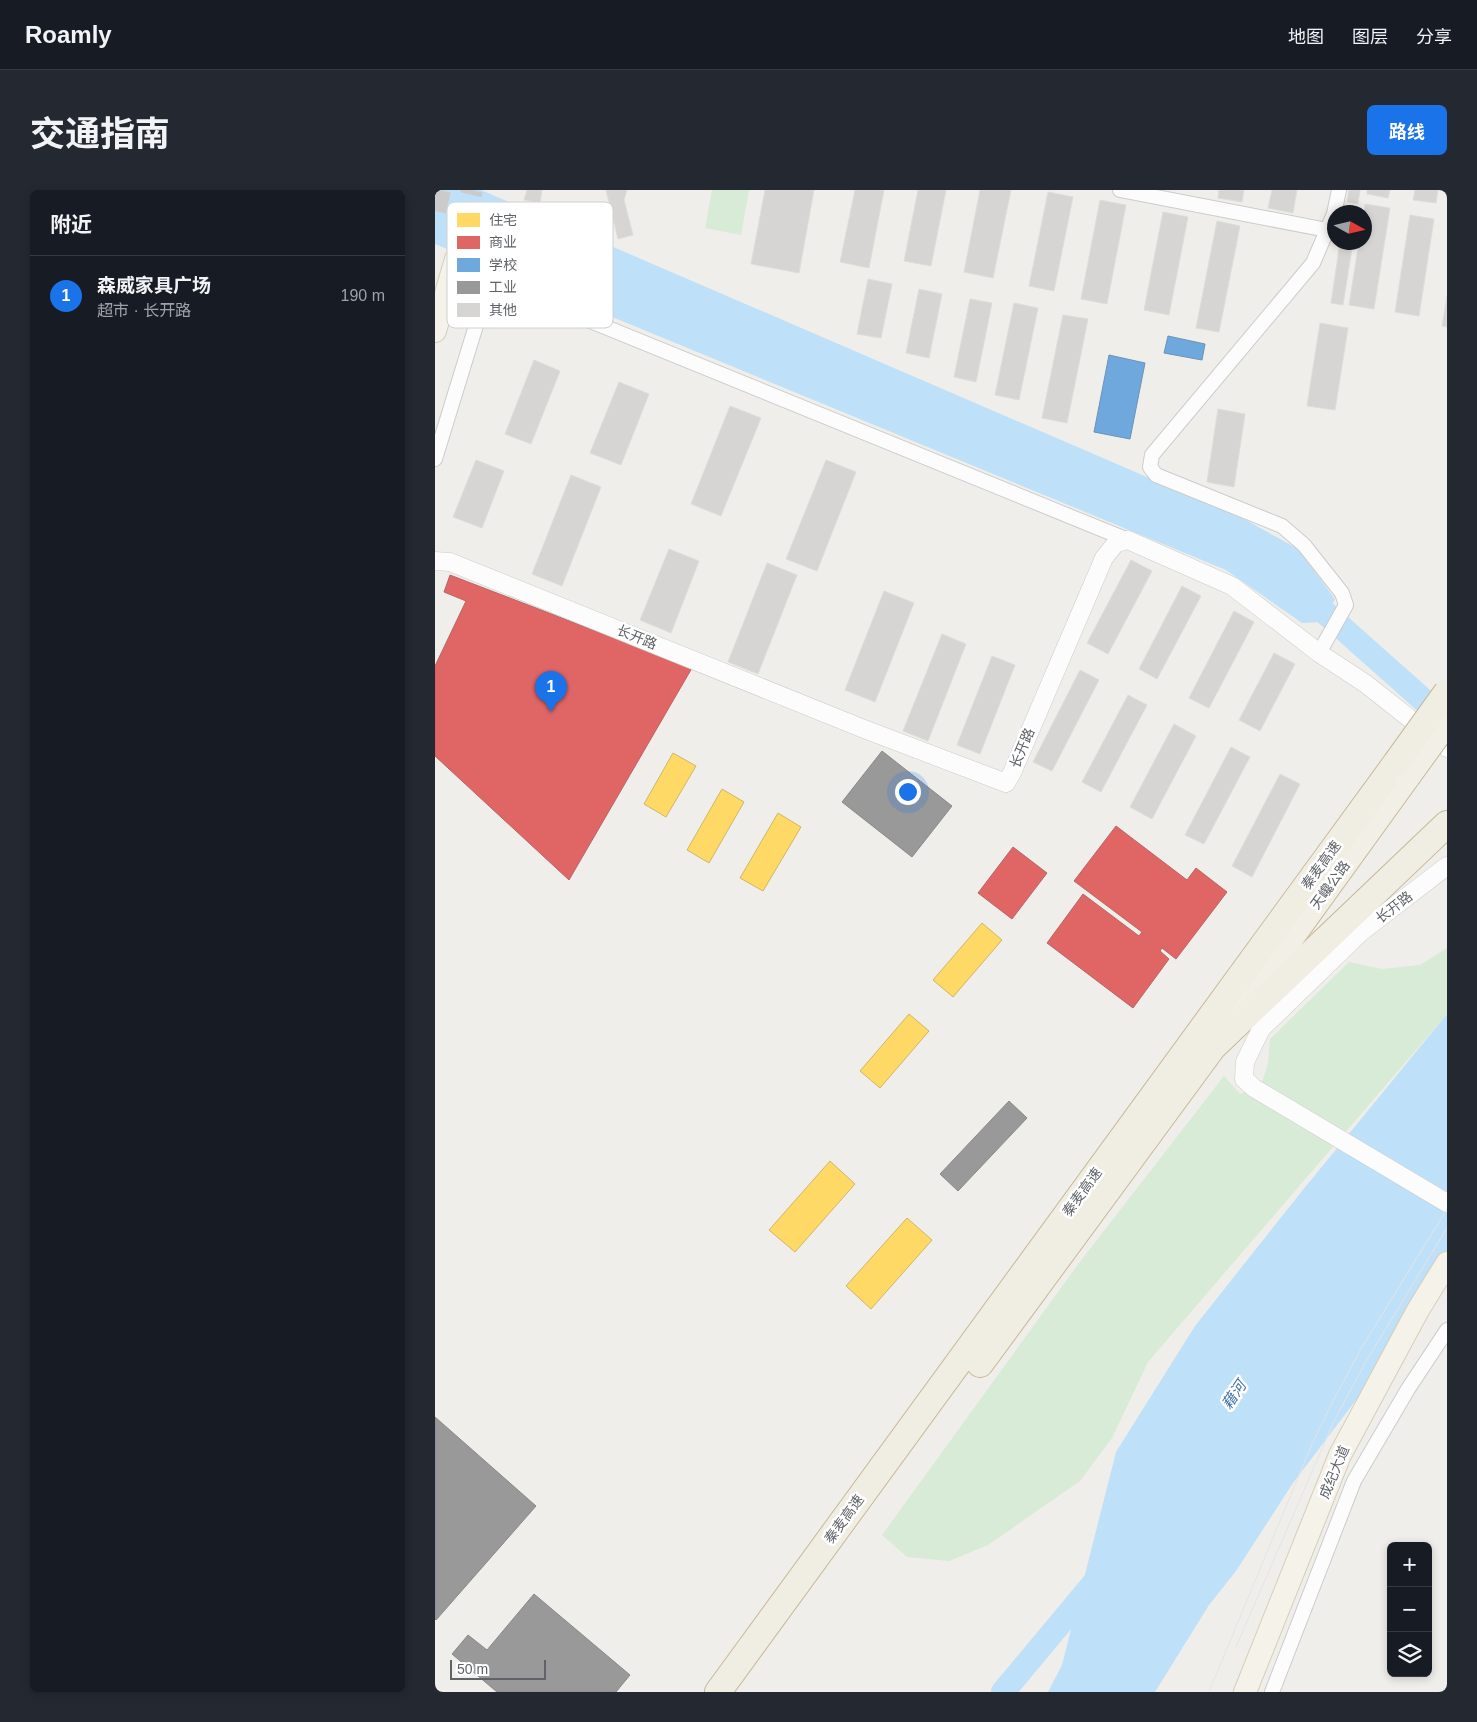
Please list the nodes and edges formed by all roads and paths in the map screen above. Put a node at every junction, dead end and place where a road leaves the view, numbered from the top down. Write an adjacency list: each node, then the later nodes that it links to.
1 (1120, 190): 4 (street)
2 (1339, 190): 3 (street)
3 (1336, 205)
4 (1327, 230): 12 (street)
5 (447, 290): 8 (main road)
6 (475, 328): 9 (street)
7 (608, 328): 10 (street)
8 (435, 331)
9 (435, 459)
10 (1128, 540): 11 (street, 长开路); 12 (street)
11 (435, 561)
12 (1319, 653): 15 (street)
13 (1447, 692): 24 (highway, 秦麦高速, bridge)
14 (1447, 723): 18 (highway, 天巉公路, bridge)
15 (1447, 748)
16 (1447, 824): 18 (highway, 秦麦高速)
17 (1447, 866): 19 (street, 长开路)
18 (1213, 1047): 25 (highway, 秦麦高速)
19 (1447, 1203)
20 (1447, 1263): 23 (main road, 成纪大道)
21 (1447, 1290): 23 (main road, 成纪大道)
22 (1447, 1330): 28 (street)
23 (1268, 1653): 26 (main road, 成纪大道); 27 (main road, 成纪大道)
24 (718, 1692)
25 (738, 1692)
26 (1245, 1692)
27 (1259, 1692)
28 (1272, 1692)

